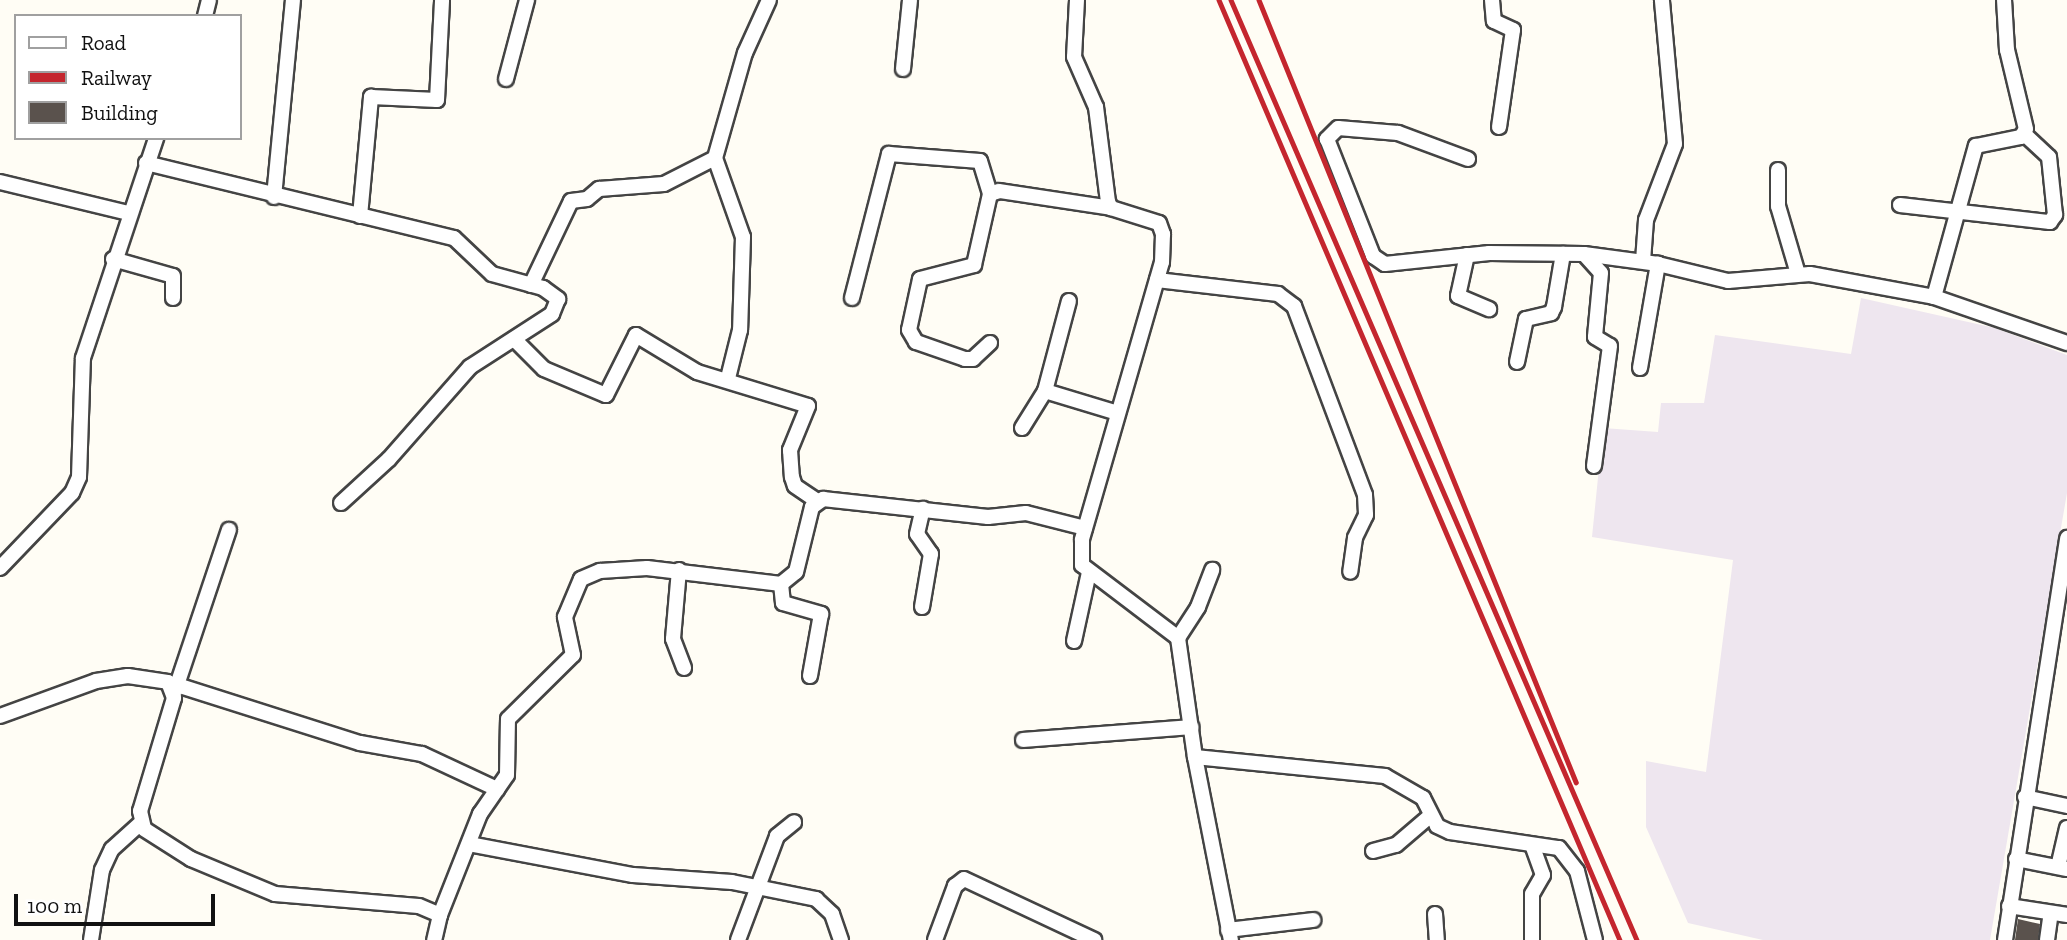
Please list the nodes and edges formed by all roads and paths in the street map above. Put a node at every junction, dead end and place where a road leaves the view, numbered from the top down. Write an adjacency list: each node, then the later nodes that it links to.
1 (293, 0): 21 (street)
2 (442, 0): 26 (street)
3 (527, 0): 11 (street)
4 (769, 0): 15 (street)
5 (910, 0): 10 (street)
6 (1077, 0): 23 (street)
7 (1492, 0): 12 (street)
8 (1662, 0): 31 (street)
9 (2004, 0): 13 (street)
10 (903, 69)
11 (506, 79)
12 (1499, 127)
13 (2024, 134): 25 (street); 25 (street)
14 (155, 140): 17 (street)
15 (715, 158): 35 (street); 46 (street)
16 (1468, 159): 29 (street)
17 (146, 163): 21 (street); 24 (street)
18 (1777, 170): 33 (street)
19 (0, 182): 24 (street)
20 (990, 194): 23 (street); 38 (street); 42 (street)
21 (274, 197): 26 (street)
22 (1900, 205): 25 (street)
23 (1111, 208): 34 (street)
24 (128, 213): 30 (street)
25 (1959, 214): 36 (street)
26 (360, 216): 35 (street)
27 (1563, 254): 28 (street); 29 (street); 44 (street)
28 (1584, 254): 31 (street); 50 (street)
29 (1467, 255): 40 (street)
30 (113, 259): 37 (street); 57 (street)
31 (1643, 261): 32 (street)
32 (1658, 264): 33 (street); 45 (street)
33 (1798, 274): 36 (street)
34 (1157, 280): 48 (street); 61 (street)
35 (531, 285): 41 (street)
36 (1934, 297): 43 (street)
37 (173, 298)
38 (852, 298)
39 (1069, 301): 47 (street)
40 (1489, 309)
41 (514, 339): 46 (street); 52 (street)
42 (990, 343)
43 (2067, 343)
44 (1517, 362)
45 (1640, 368)
46 (728, 378): 51 (street)
47 (1045, 391): 48 (street); 49 (street)
48 (1118, 413): 54 (street)
49 (1022, 428)
50 (1594, 466)
51 (817, 501): 53 (street); 62 (street)
52 (341, 503)
53 (923, 509): 54 (street); 63 (street)
54 (1085, 528): 60 (street)
55 (229, 530): 68 (street)
56 (2067, 538): 74 (street)
57 (0, 568)
58 (679, 570): 62 (street); 66 (street); 73 (street)
59 (1212, 570): 64 (street)
60 (1089, 572): 64 (street); 65 (street)
61 (1350, 572)
62 (781, 583): 67 (street)
63 (922, 607)
64 (1178, 638): 70 (street)
65 (1074, 642)
66 (684, 668)
67 (810, 676)
68 (176, 688): 69 (street); 73 (street); 78 (street)
69 (0, 716)
70 (1191, 727): 71 (street); 72 (street)
71 (1023, 740)
72 (1195, 757): 76 (street); 92 (street)
73 (497, 789): 80 (street)
74 (2025, 797): 75 (street); 83 (street)
75 (2067, 806)
76 (1430, 816): 81 (street); 82 (street)
77 (793, 822): 85 (street)
78 (140, 824): 89 (street); 93 (street)
79 (2066, 833): 84 (street)
80 (470, 844): 85 (street); 89 (street)
81 (1532, 845): 100 (street); 101 (street)
82 (1373, 851)
83 (2016, 859): 84 (street); 86 (street)
84 (2062, 868)
85 (754, 888): 95 (street); 96 (street)
86 (2009, 906): 88 (street); 102 (street)
87 (1435, 914): 99 (street)
88 (2052, 914): 90 (street); 103 (street)
89 (440, 915): 94 (street)
90 (2067, 915)
91 (1313, 920): 92 (street)
92 (1229, 935)
93 (90, 940)
94 (434, 940)
95 (738, 940)
96 (841, 940)
97 (935, 940): 98 (street)
98 (1094, 940)
99 (1437, 940)
100 (1532, 940)
101 (1595, 940)
102 (2004, 940)
103 (2047, 940)

